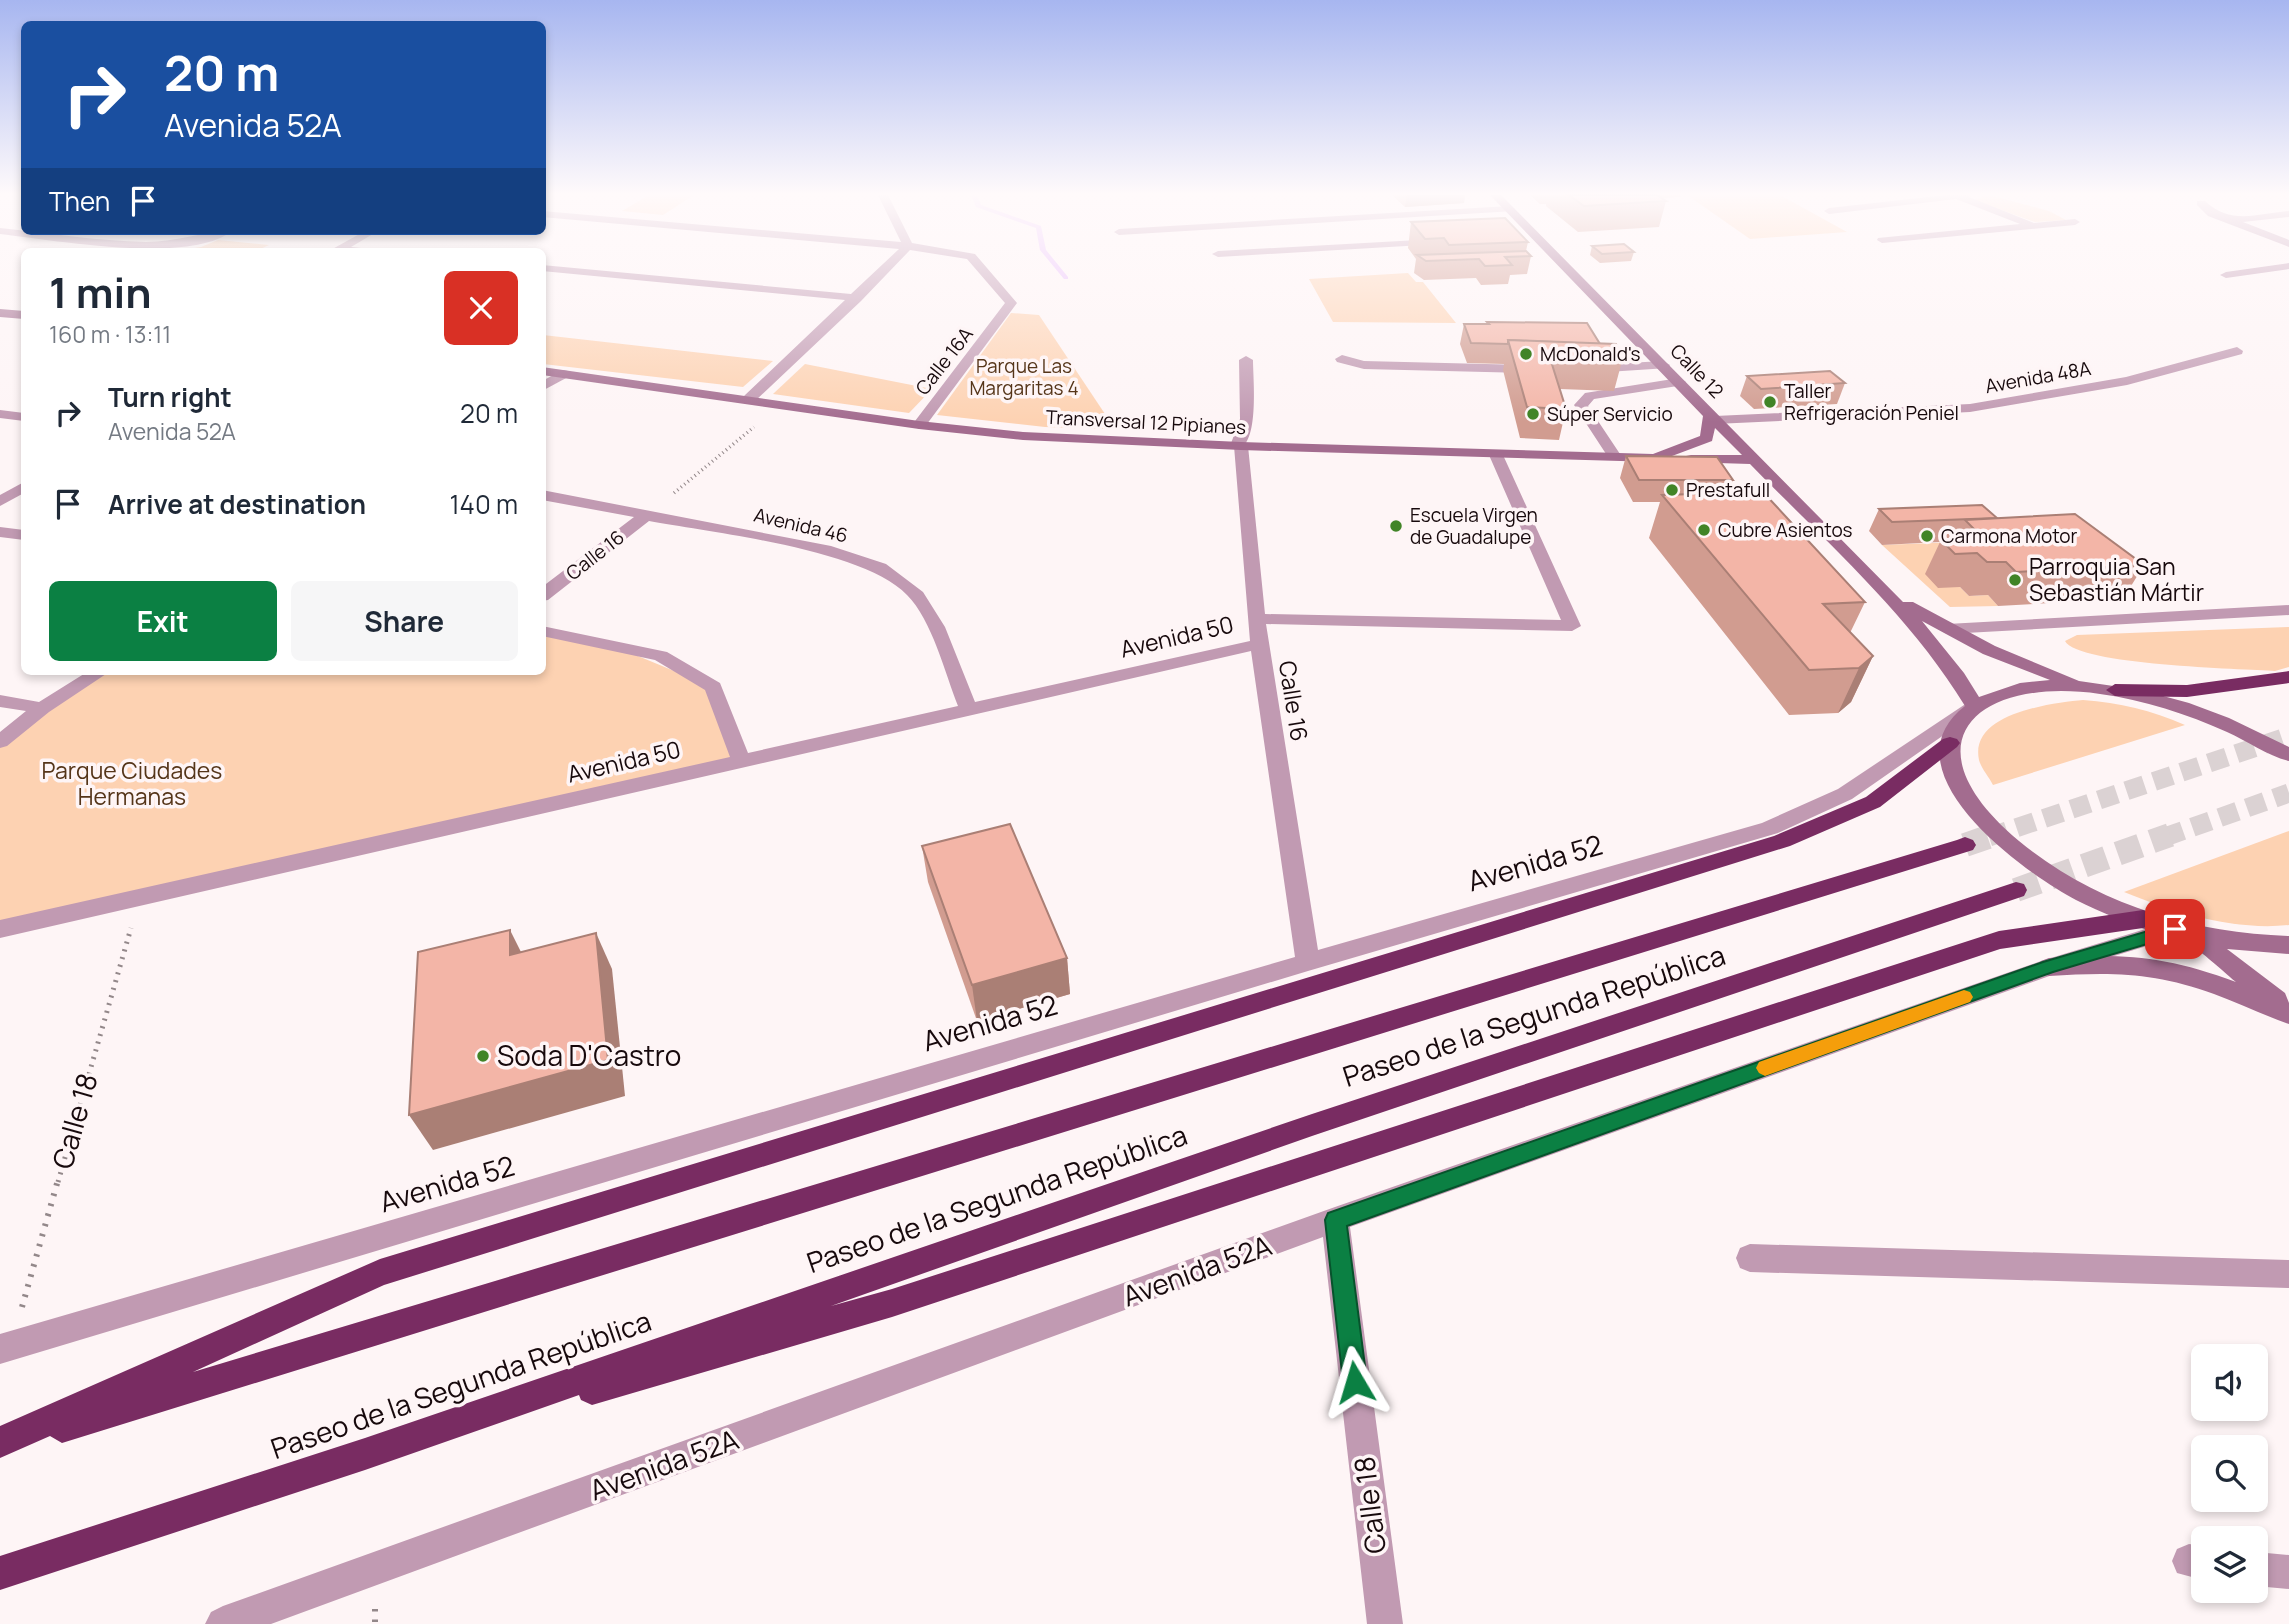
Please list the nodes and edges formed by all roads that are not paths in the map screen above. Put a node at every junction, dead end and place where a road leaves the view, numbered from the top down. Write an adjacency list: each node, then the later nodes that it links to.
1 (571, 271): 7 (street)
2 (884, 271): 7 (street)
3 (984, 271): 26 (street, Calle 16A)
4 (1565, 271): 14 (main road, Calle 12)
5 (2255, 271): 6 (street)
6 (2226, 275)
7 (857, 298): 22 (street)
8 (2, 315): 9 (main road)
9 (21, 315)
10 (2236, 351): 25 (street, Avenida 48A)
11 (1601, 353): 17 (street)
12 (1342, 359): 15 (street)
13 (1246, 360): 27 (street)
14 (1663, 365): 17 (street); 20 (main road, Calle 12)
15 (1551, 369)
16 (1578, 369): 17 (street)
17 (1604, 369)
18 (546, 372): 19 (main road, Transversal 12 Pipianes)
19 (563, 374): 21 (street); 22 (main road, Transversal 12 Pipianes)
20 (1679, 382): 25 (main road, Calle 12); 29 (street)
21 (546, 385)
22 (749, 399): 26 (main road, Transversal 12 Pipianes)
23 (0, 414): 24 (street)
24 (21, 417)
25 (1713, 418): 30 (main road); 31 (main road, Calle 12)
26 (919, 425): 27 (main road, Transversal 12 Pipianes)
27 (1239, 446): 28 (main road, Transversal 12 Pipianes); 41 (street, Calle 16)
28 (1496, 455): 29 (main road, Transversal 12 Pipianes); 41 (street, Avenida 50)
29 (1615, 457): 30 (main road, Transversal 12 Pipianes)
30 (1656, 458): 31 (main road, Transversal 12 Pipianes)
31 (1752, 460): 38 (main road, Calle 12)
32 (21, 489): 34 (street)
33 (546, 496): 35 (street, Avenida 46)
34 (0, 501)
35 (648, 514): 39 (street, Calle 16); 52 (street, Avenida 46)
36 (0, 532): 37 (street)
37 (21, 535)
38 (1866, 576): 42 (main road, Calle 12); 50 (main road, Calle 12)
39 (546, 593)
40 (2289, 610): 42 (street)
41 (1258, 619): 44 (street, Calle 16)
42 (1947, 629): 47 (main road, Calle 12)
43 (546, 632): 56 (street)
44 (1259, 644): 52 (street, Avenida 50); 63 (street, Calle 16)
45 (95, 675): 51 (street)
46 (2289, 677): 48 (highway)
47 (2086, 687): 48 (main road); 50 (main road)
48 (2115, 690): 55 (main road)
49 (0, 701): 51 (street)
50 (1975, 706): 54 (main road); 63 (street, Avenida 52)
51 (42, 708): 53 (street)
52 (969, 710): 56 (street, Avenida 50)
53 (0, 742)
54 (1950, 743): 59 (main road); 70 (highway)
55 (2289, 755)
56 (741, 761): 60 (street, Avenida 50)
57 (1965, 845): 70 (highway, Paseo de la Segunda República)
58 (2016, 890): 71 (highway, Paseo de la Segunda República)
59 (2143, 919): 61 (main road); 71 (highway)
60 (0, 929)
61 (2182, 931): 62 (main road); 64 (street, Avenida 52A); 65 (main road)
62 (2289, 945)
63 (1308, 961): 69 (street, Avenida 52)
64 (2049, 967): 65 (main road); 66 (street, Avenida 52A)
65 (2289, 1012)
66 (1335, 1220): 75 (street, Avenida 52A); 76 (street, Calle 18)
67 (1750, 1258): 68 (street)
68 (2289, 1274)
69 (5, 1347)
70 (0, 1444)
71 (365, 1454): 74 (highway, Paseo de la Segunda República)
72 (2268, 1570): 73 (street)
73 (2289, 1572)
74 (0, 1573)
75 (223, 1624)
76 (1385, 1624)

